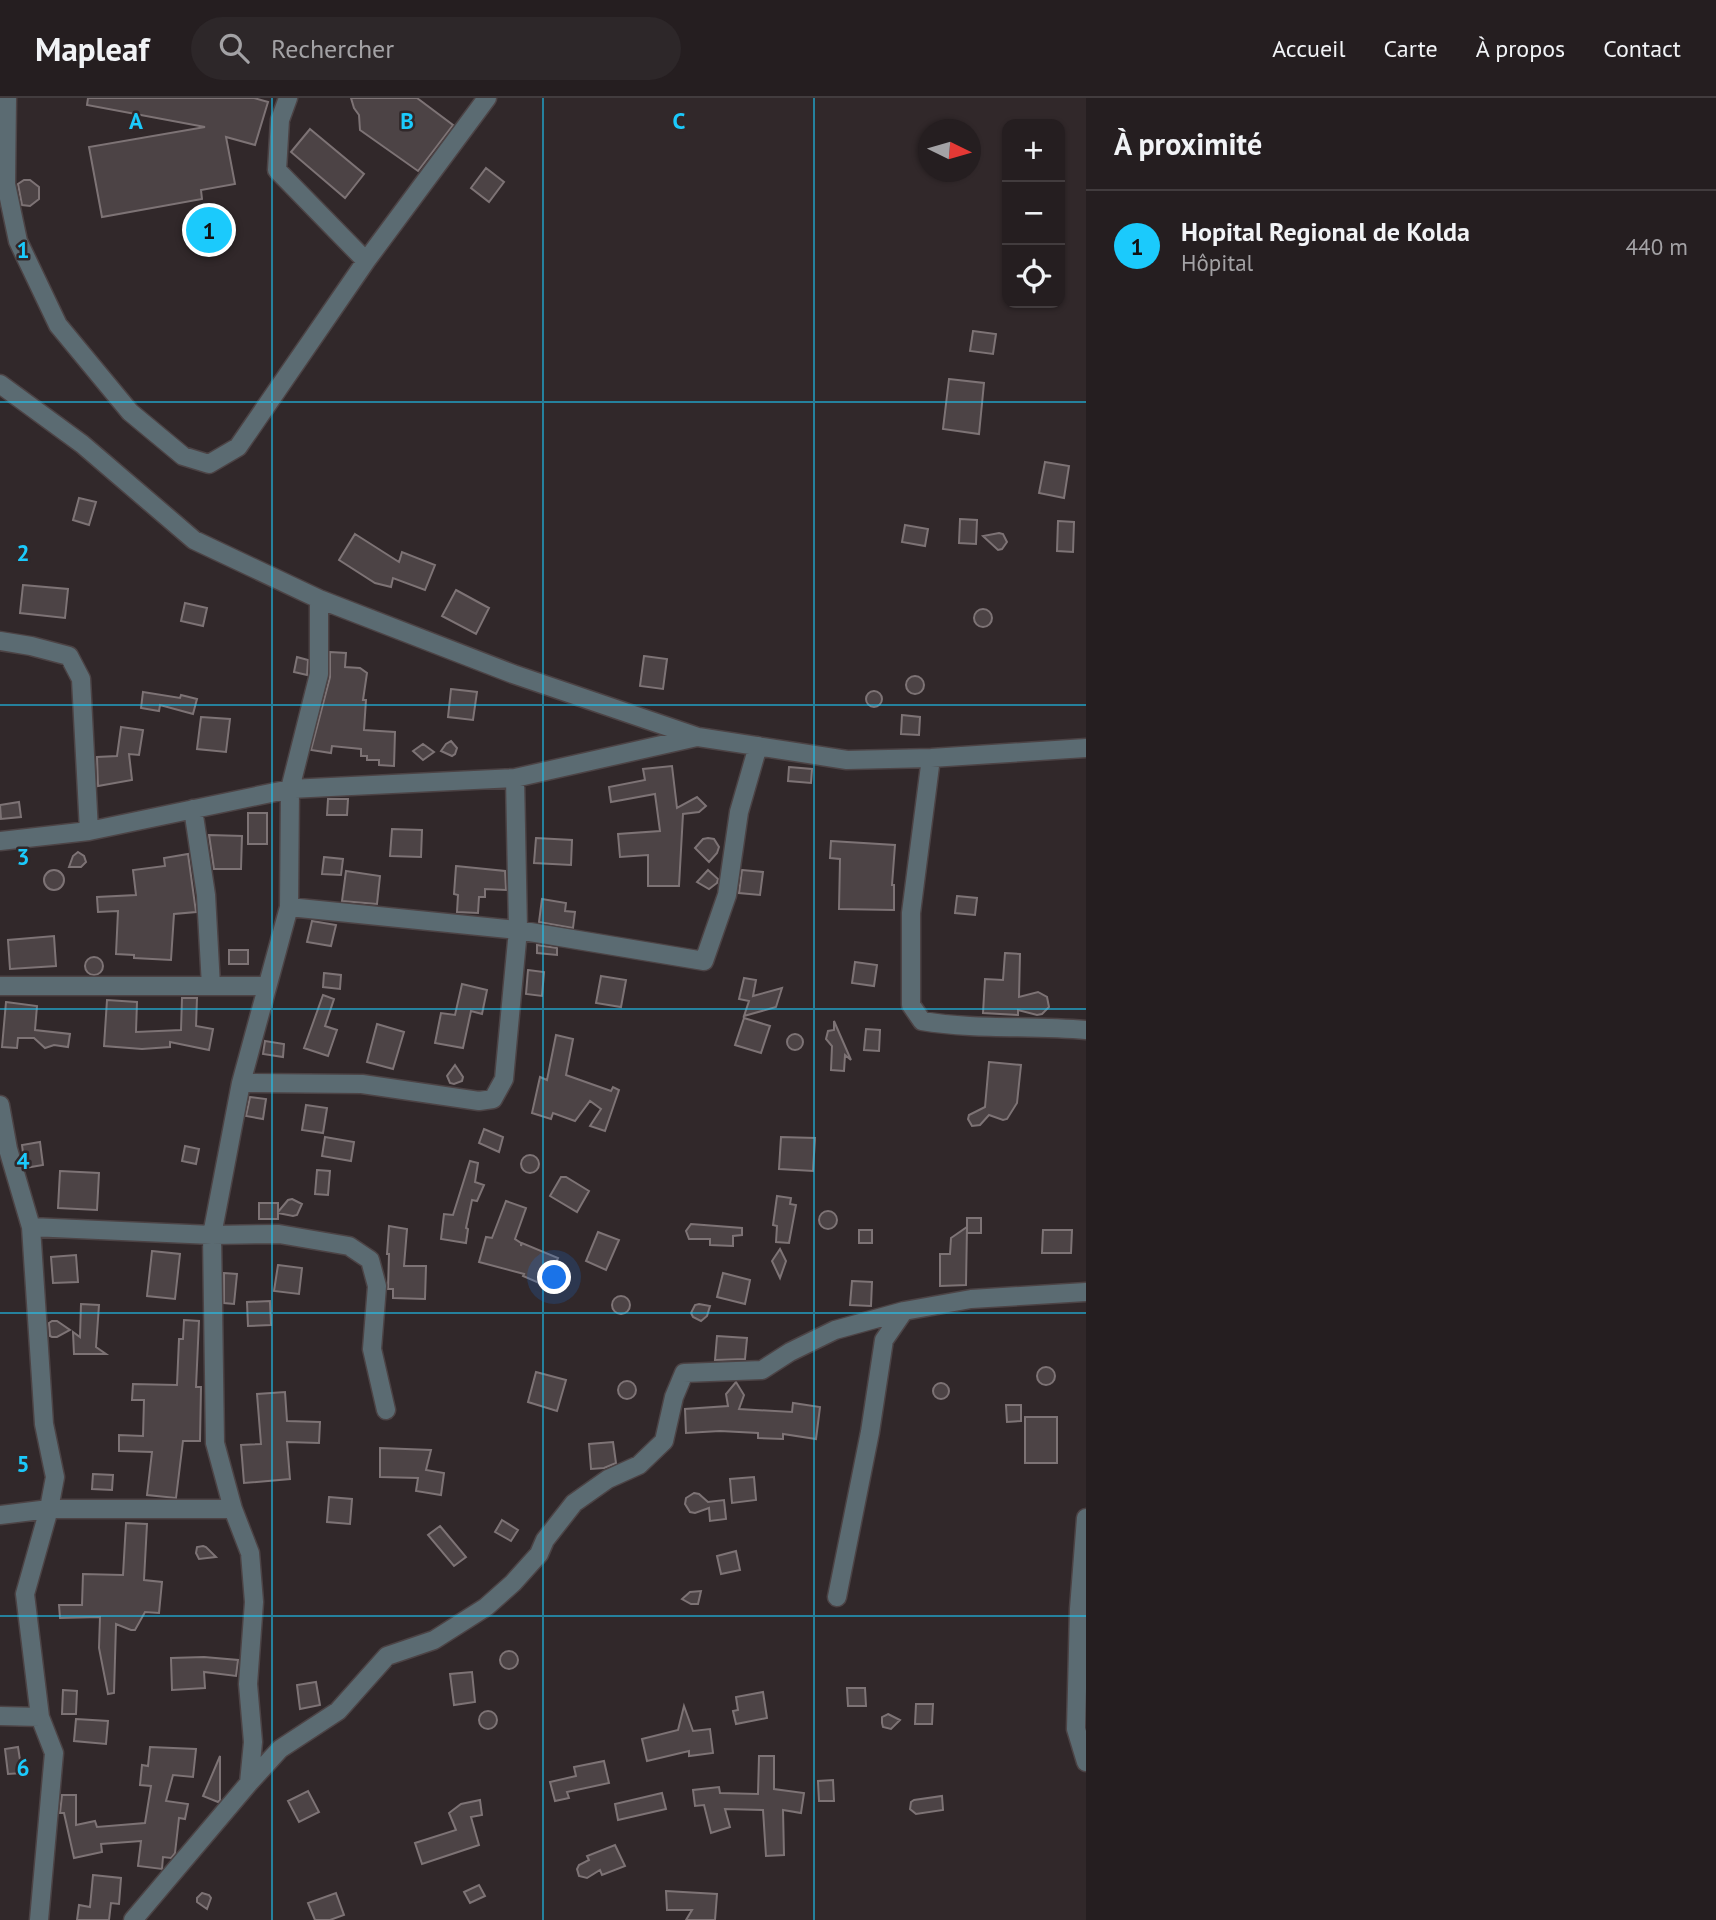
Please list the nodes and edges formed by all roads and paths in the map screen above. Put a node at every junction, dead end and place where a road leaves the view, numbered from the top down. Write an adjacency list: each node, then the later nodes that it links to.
1 (7, 98): 4 (street)
2 (288, 98): 4 (street)
3 (487, 98): 4 (street)
4 (366, 261)
5 (0, 384): 6 (street)
6 (319, 599): 8 (street); 13 (street)
7 (0, 641): 15 (street)
8 (698, 737): 9 (street); 12 (street)
9 (758, 746): 11 (street); 18 (street)
10 (1086, 748): 11 (street)
11 (930, 758): 22 (street)
12 (515, 778): 13 (street); 18 (street)
13 (290, 789): 14 (street); 17 (street)
14 (193, 809): 15 (street); 20 (street)
15 (89, 831): 16 (street)
16 (0, 841)
17 (289, 907): 18 (street); 21 (street)
18 (518, 930): 23 (street)
19 (0, 986): 20 (street)
20 (211, 986): 21 (street)
21 (267, 986): 23 (street)
22 (1086, 1030)
23 (240, 1083): 27 (street)
24 (0, 1105): 25 (street)
25 (4, 1148): 26 (street)
26 (31, 1227): 27 (street); 31 (street)
27 (212, 1235): 30 (street); 32 (street)
28 (1086, 1292): 29 (street)
29 (904, 1311): 35 (street); 39 (street)
30 (386, 1410)
31 (49, 1509): 32 (street); 33 (street); 37 (street)
32 (233, 1509): 39 (street)
33 (0, 1516)
34 (1086, 1518): 38 (street)
35 (837, 1597)
36 (0, 1716): 37 (street)
37 (40, 1717): 40 (street)
38 (1086, 1762)
39 (249, 1783): 41 (street)
40 (39, 1920)
41 (133, 1920)

